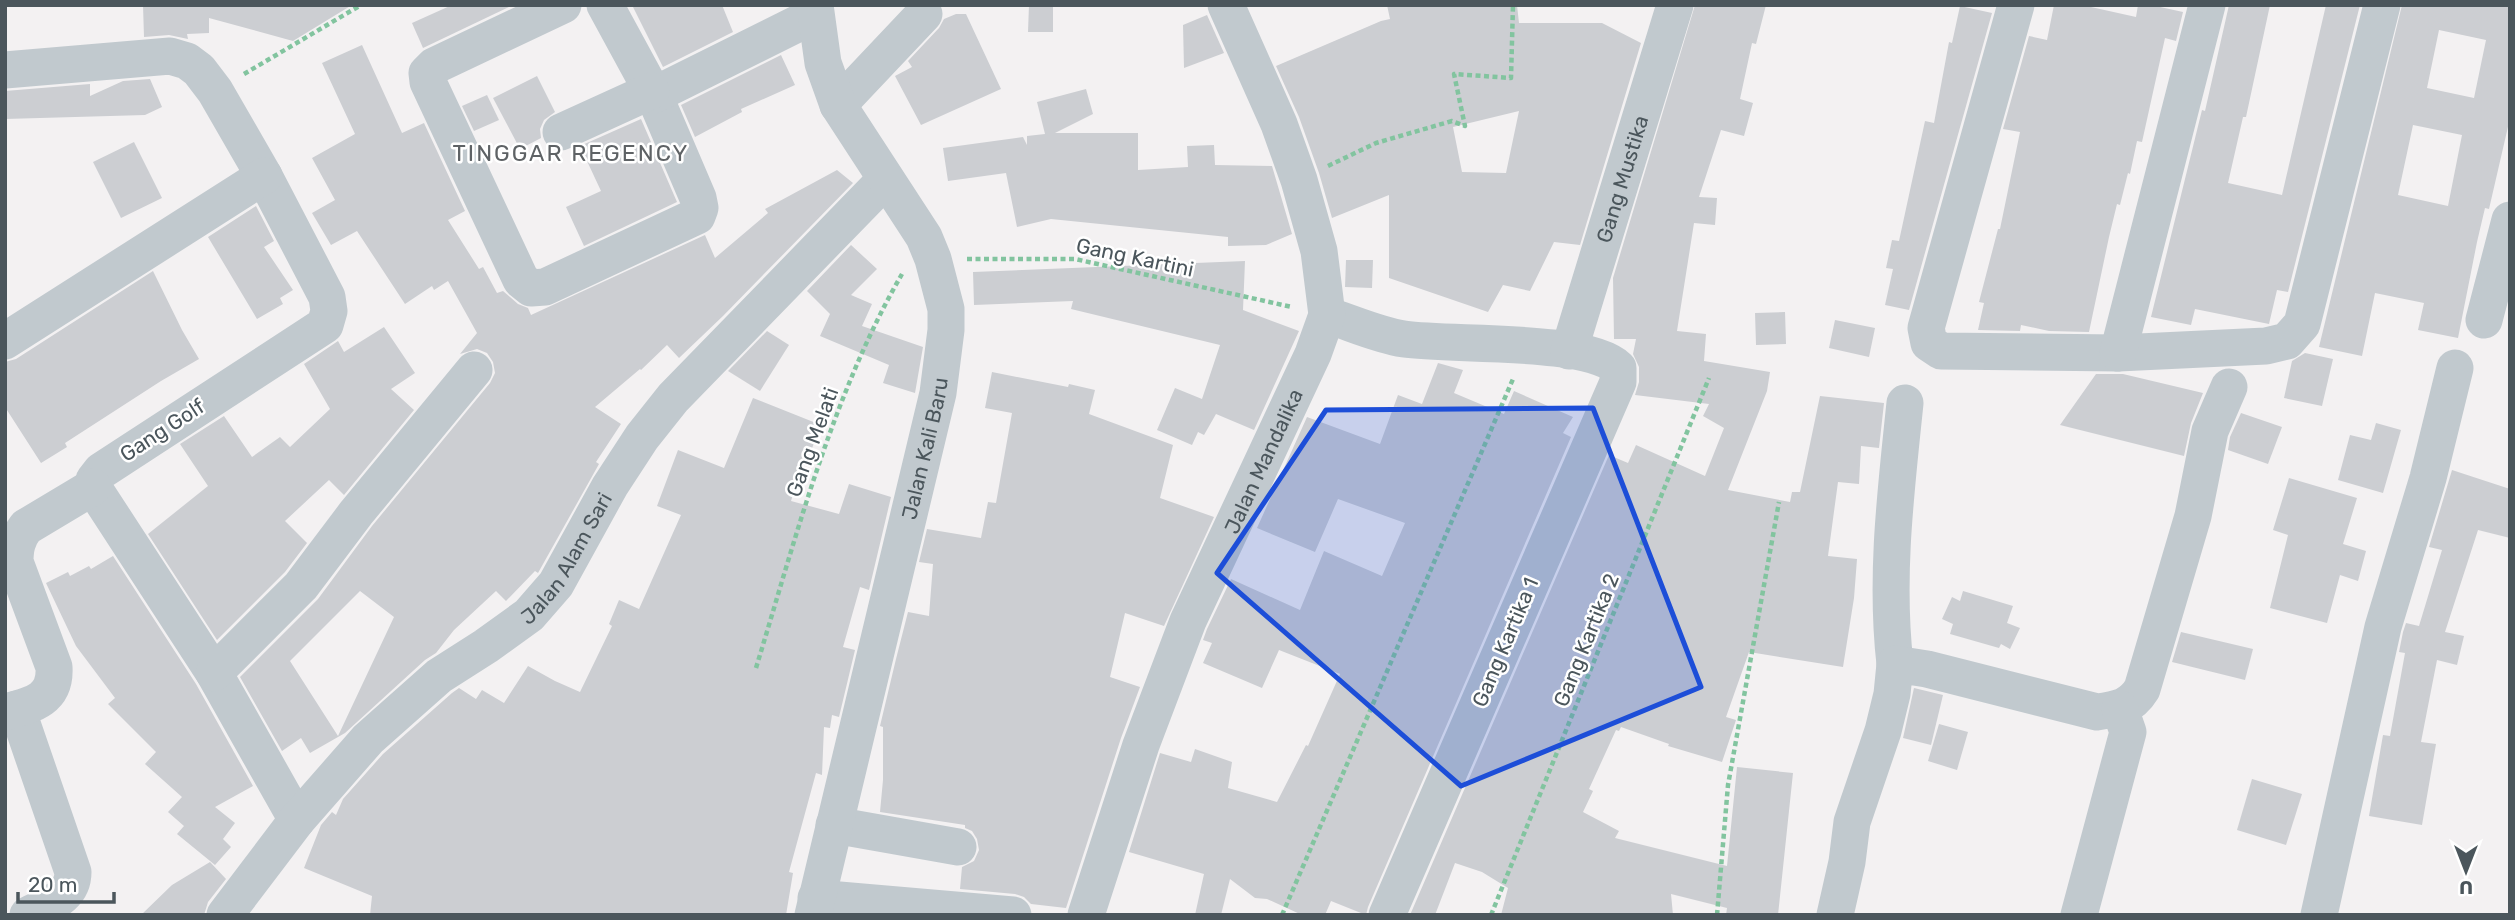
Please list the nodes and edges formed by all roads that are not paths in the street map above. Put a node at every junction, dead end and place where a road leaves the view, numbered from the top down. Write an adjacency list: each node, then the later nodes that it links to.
1 (564, 5): 11 (street)
2 (605, 5): 11 (street)
3 (1226, 5): 17 (street, Jalan Mandalika)
4 (1675, 5): 20 (street, Gang Mustika)
5 (2016, 5): 21 (street)
6 (2207, 5): 21 (street)
7 (2382, 5): 21 (street)
8 (815, 10): 11 (street); 12 (street, Jalan Kali Baru)
9 (924, 14): 12 (street)
10 (5, 70): 14 (street, Gang Golf)
11 (652, 93): 13 (street)
12 (838, 105): 15 (street, Jalan Kali Baru)
13 (561, 132)
14 (264, 176): 19 (street); 26 (street, Gang Golf)
15 (884, 180): 31 (street, Jalan Alam Sari); 32 (street, Jalan Kali Baru)
16 (2510, 220): 18 (street)
17 (1327, 315): 20 (street); 38 (street, Jalan Mandalika)
18 (2484, 320)
19 (5, 341)
20 (1569, 351): 39 (street, Gang Kartika 1)
21 (2118, 353)
22 (2455, 368): 42 (street)
23 (474, 370): 28 (street)
24 (2229, 387): 29 (street)
25 (1905, 403): 27 (street)
26 (93, 487): 28 (street); 30 (street)
27 (1895, 664): 29 (street); 40 (street)
28 (214, 673): 31 (street)
29 (2120, 709): 41 (street)
30 (11, 711): 35 (street)
31 (297, 820): 36 (street, Jalan Alam Sari)
32 (834, 825): 33 (street); 34 (street, Jalan Kali Baru)
33 (958, 847)
34 (815, 906): 37 (street)
35 (28, 915)
36 (225, 915)
37 (1013, 915)
38 (1086, 915)
39 (1387, 915)
40 (1835, 915)
41 (2080, 915)
42 (2319, 915)

